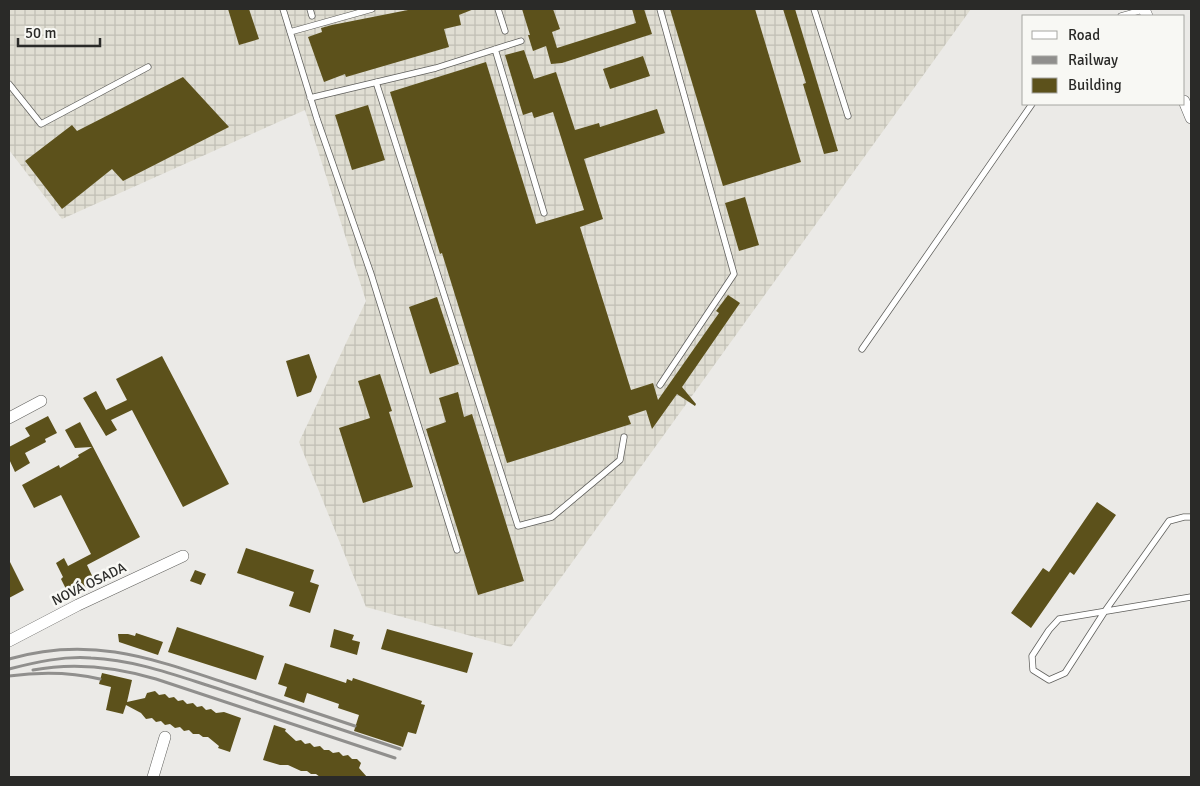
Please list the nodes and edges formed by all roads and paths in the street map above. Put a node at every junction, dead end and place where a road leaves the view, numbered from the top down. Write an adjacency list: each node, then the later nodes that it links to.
1 (283, 9): 11 (lane)
2 (310, 9): 9 (lane)
3 (372, 9): 11 (lane)
4 (498, 9): 10 (lane)
5 (660, 9): 24 (lane)
6 (814, 9): 20 (lane)
7 (1146, 11): 8 (lane)
8 (1126, 15)
9 (312, 16)
10 (504, 31)
11 (290, 32): 17 (lane)
12 (521, 41): 13 (lane)
13 (495, 49): 15 (lane); 22 (lane)
14 (148, 67): 16 (lane)
15 (376, 82): 17 (lane); 27 (lane)
16 (9, 84)
17 (310, 98): 29 (lane)
18 (1185, 103): 21 (street)
19 (1031, 105): 23 (lane)
20 (848, 116)
21 (1191, 118)
22 (544, 213)
23 (862, 349)
24 (660, 385)
25 (41, 401): 26 (street)
26 (9, 418)
27 (624, 437)
28 (1191, 517): 32 (lane)
29 (457, 550)
30 (183, 556): 33 (street, NOVÁ OSADA)
31 (1191, 597): 32 (lane)
32 (1105, 611): 32 (lane)
33 (9, 641)
34 (165, 737): 35 (street)
35 (154, 777)

